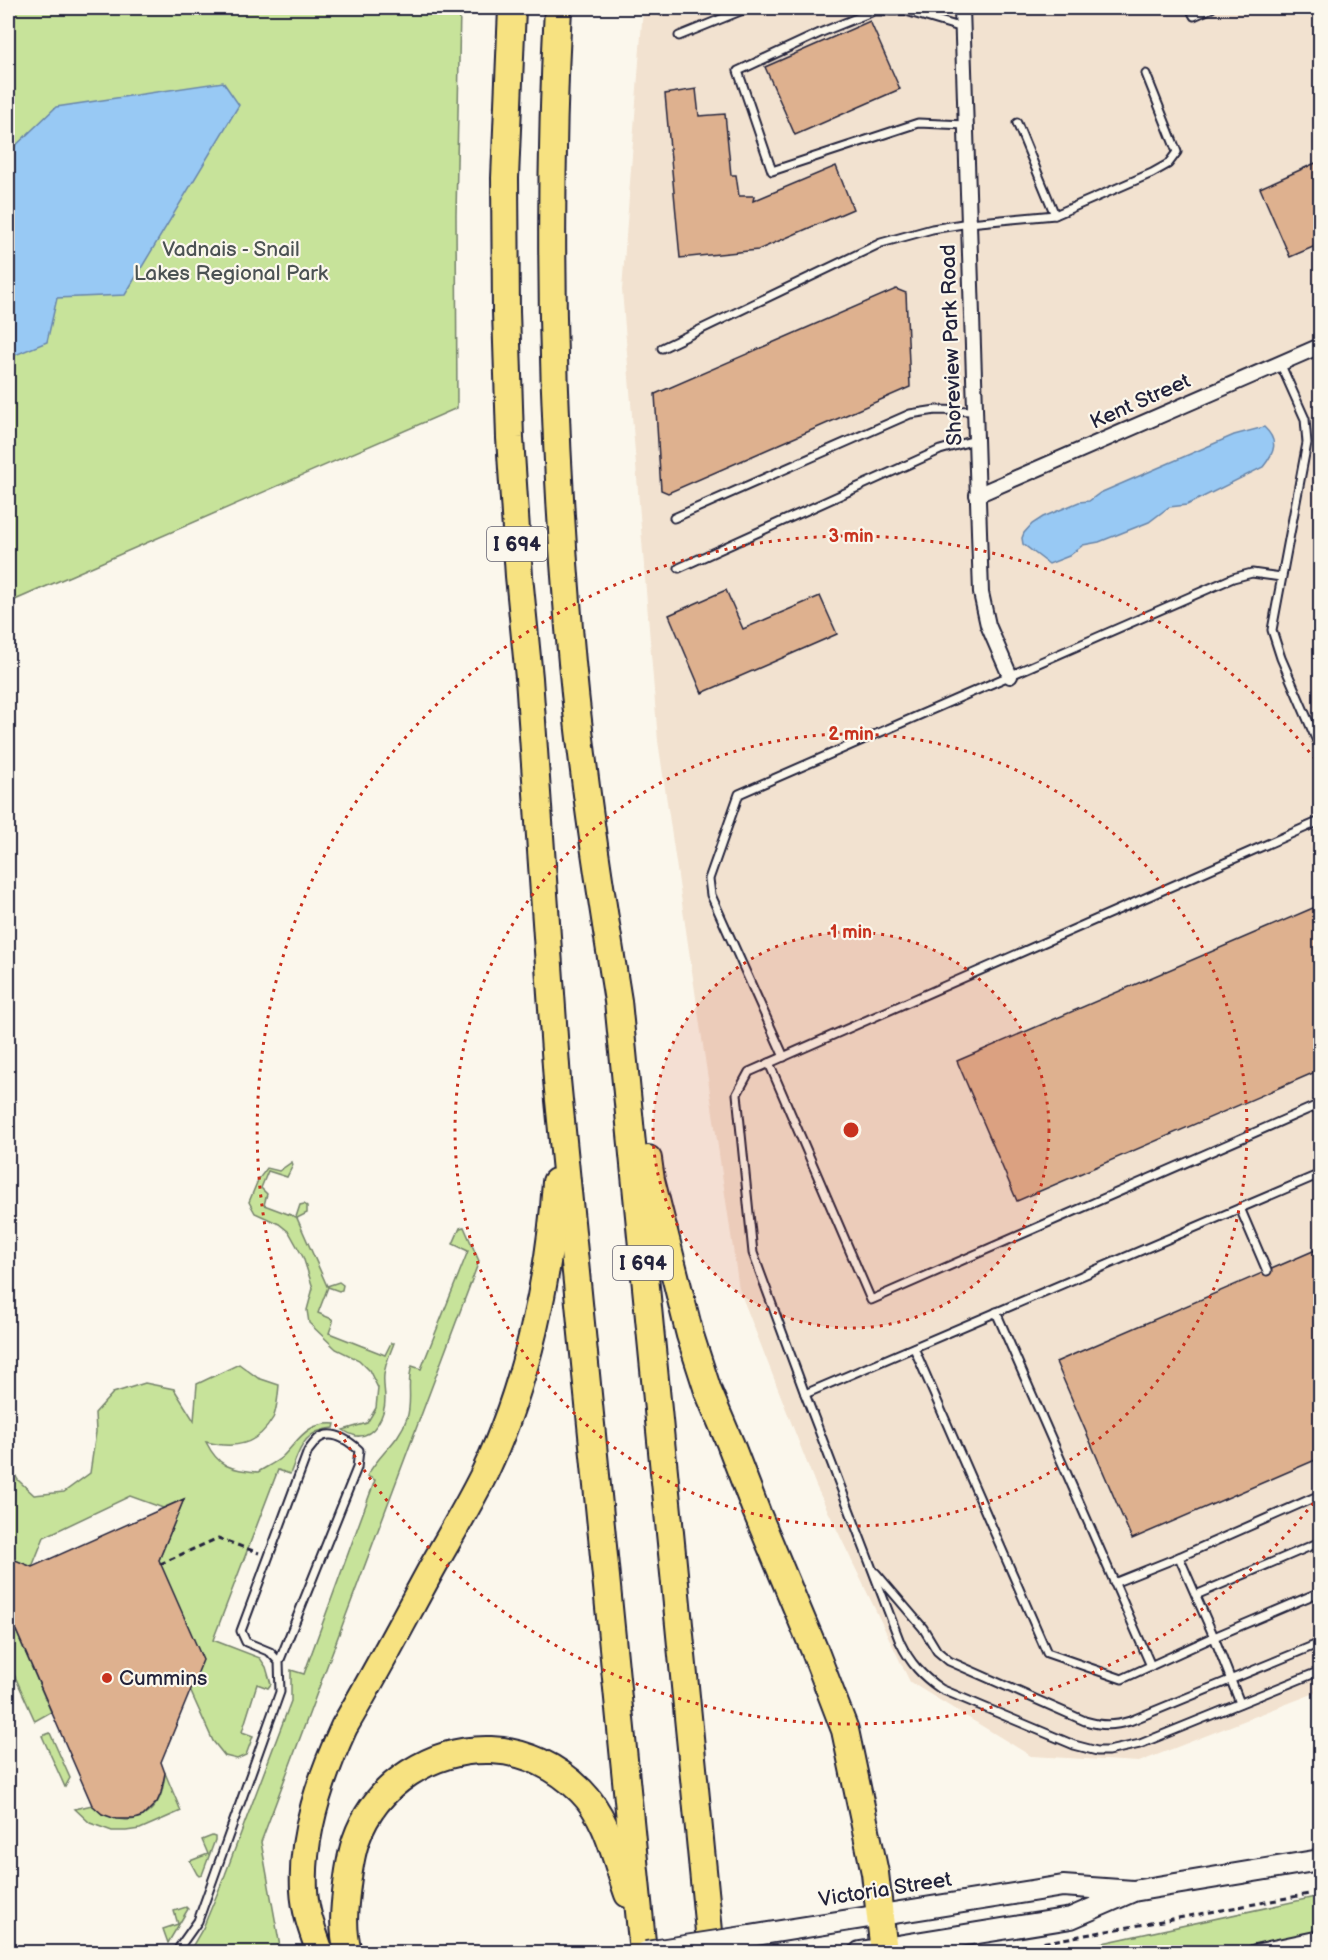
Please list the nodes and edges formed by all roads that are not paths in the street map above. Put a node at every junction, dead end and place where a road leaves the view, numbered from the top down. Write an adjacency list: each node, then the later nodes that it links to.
1 (512, 8): 29 (highway, I 694)
2 (558, 8): 26 (highway, I 694)
3 (748, 8): 8 (lane)
4 (962, 8): 7 (street, Shoreview Park Road)
5 (1190, 8): 6 (lane)
6 (1212, 8)
7 (963, 28): 11 (street, Shoreview Park Road); 11 (lane)
8 (679, 36)
9 (1146, 74): 12 (lane)
10 (1017, 123): 12 (lane)
11 (966, 125): 13 (street, Shoreview Park Road)
12 (1055, 215): 13 (lane)
13 (969, 223): 15 (lane); 17 (street, Shoreview Park Road)
14 (1320, 346): 16 (street, Kent Street)
15 (662, 348)
16 (1280, 363): 19 (street, Kent Street); 22 (lane)
17 (974, 411): 18 (street, Shoreview Park Road); 20 (lane)
18 (975, 440): 19 (street, Shoreview Park Road); 21 (lane)
19 (977, 495): 23 (street, Shoreview Park Road)
20 (674, 518)
21 (679, 568)
22 (1281, 577): 23 (lane); 24 (lane)
23 (1010, 676): 27 (lane)
24 (1320, 748)
25 (1320, 821): 27 (lane)
26 (620, 1029): 53 (highway); 60 (highway, I 694)
27 (784, 1057): 28 (lane)
28 (769, 1063): 30 (lane); 36 (lane)
29 (557, 1080): 55 (highway, I 694); 58 (highway)
30 (1320, 1104)
31 (1320, 1174): 32 (lane)
32 (1240, 1208): 33 (lane); 34 (lane)
33 (1267, 1271)
34 (996, 1312): 35 (lane); 41 (lane)
35 (914, 1347): 36 (lane); 47 (lane)
36 (804, 1394): 40 (lane)
37 (1320, 1494): 39 (lane)
38 (1320, 1542): 43 (lane)
39 (1179, 1557): 41 (lane); 43 (lane)
40 (873, 1569): 49 (lane); 50 (lane)
41 (1114, 1583): 47 (lane)
42 (1320, 1592): 44 (lane)
43 (1196, 1595): 44 (lane)
44 (1214, 1637): 47 (lane); 49 (lane)
45 (1320, 1643): 49 (lane)
46 (279, 1662): 46 (lane); 57 (lane)
47 (1151, 1666)
48 (1320, 1671): 50 (lane)
49 (1230, 1680): 50 (lane)
50 (1240, 1703)
51 (1320, 1860): 52 (street, Victoria Street)
52 (1133, 1891): 53 (street, Victoria Street); 56 (street, Victoria Street)
53 (881, 1913): 55 (street, Victoria Street, bridge); 56 (highway)
54 (1320, 1938): 61 (street)
55 (644, 1946): 59 (highway)
56 (876, 1951)
57 (176, 1953)
58 (320, 1953)
59 (348, 1953)
60 (711, 1953)
61 (1255, 1953)

